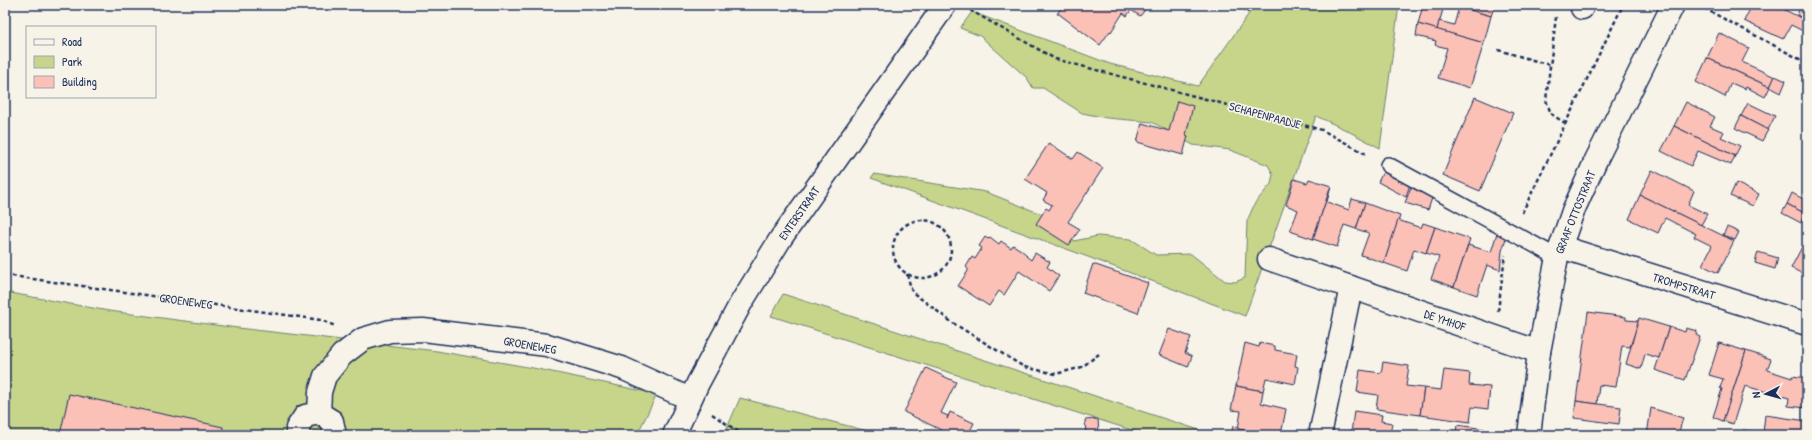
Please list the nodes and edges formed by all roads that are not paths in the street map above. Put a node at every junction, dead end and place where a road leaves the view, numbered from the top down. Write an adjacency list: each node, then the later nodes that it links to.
1 (945, 5): 9 (street, ENTERSTRAAT)
2 (1673, 5): 4 (street, GRAAF OTTOSTRAAT)
3 (1388, 165): 4 (lane)
4 (1559, 252): 7 (street, TROMPSTRAAT); 8 (street, GRAAF OTTOSTRAAT)
5 (1269, 260): 6 (street, DE YMHOF)
6 (1351, 287): 8 (street, DE YMHOF); 14 (street)
7 (1807, 324)
8 (1539, 352): 15 (street, GRAAF OTTOSTRAAT)
9 (690, 399): 10 (street, GROENEWEG); 13 (street, ENTERSTRAAT)
10 (319, 413): 11 (street); 12 (street)
11 (299, 435)
12 (335, 435)
13 (674, 435)
14 (1320, 435)
15 (1529, 435)

